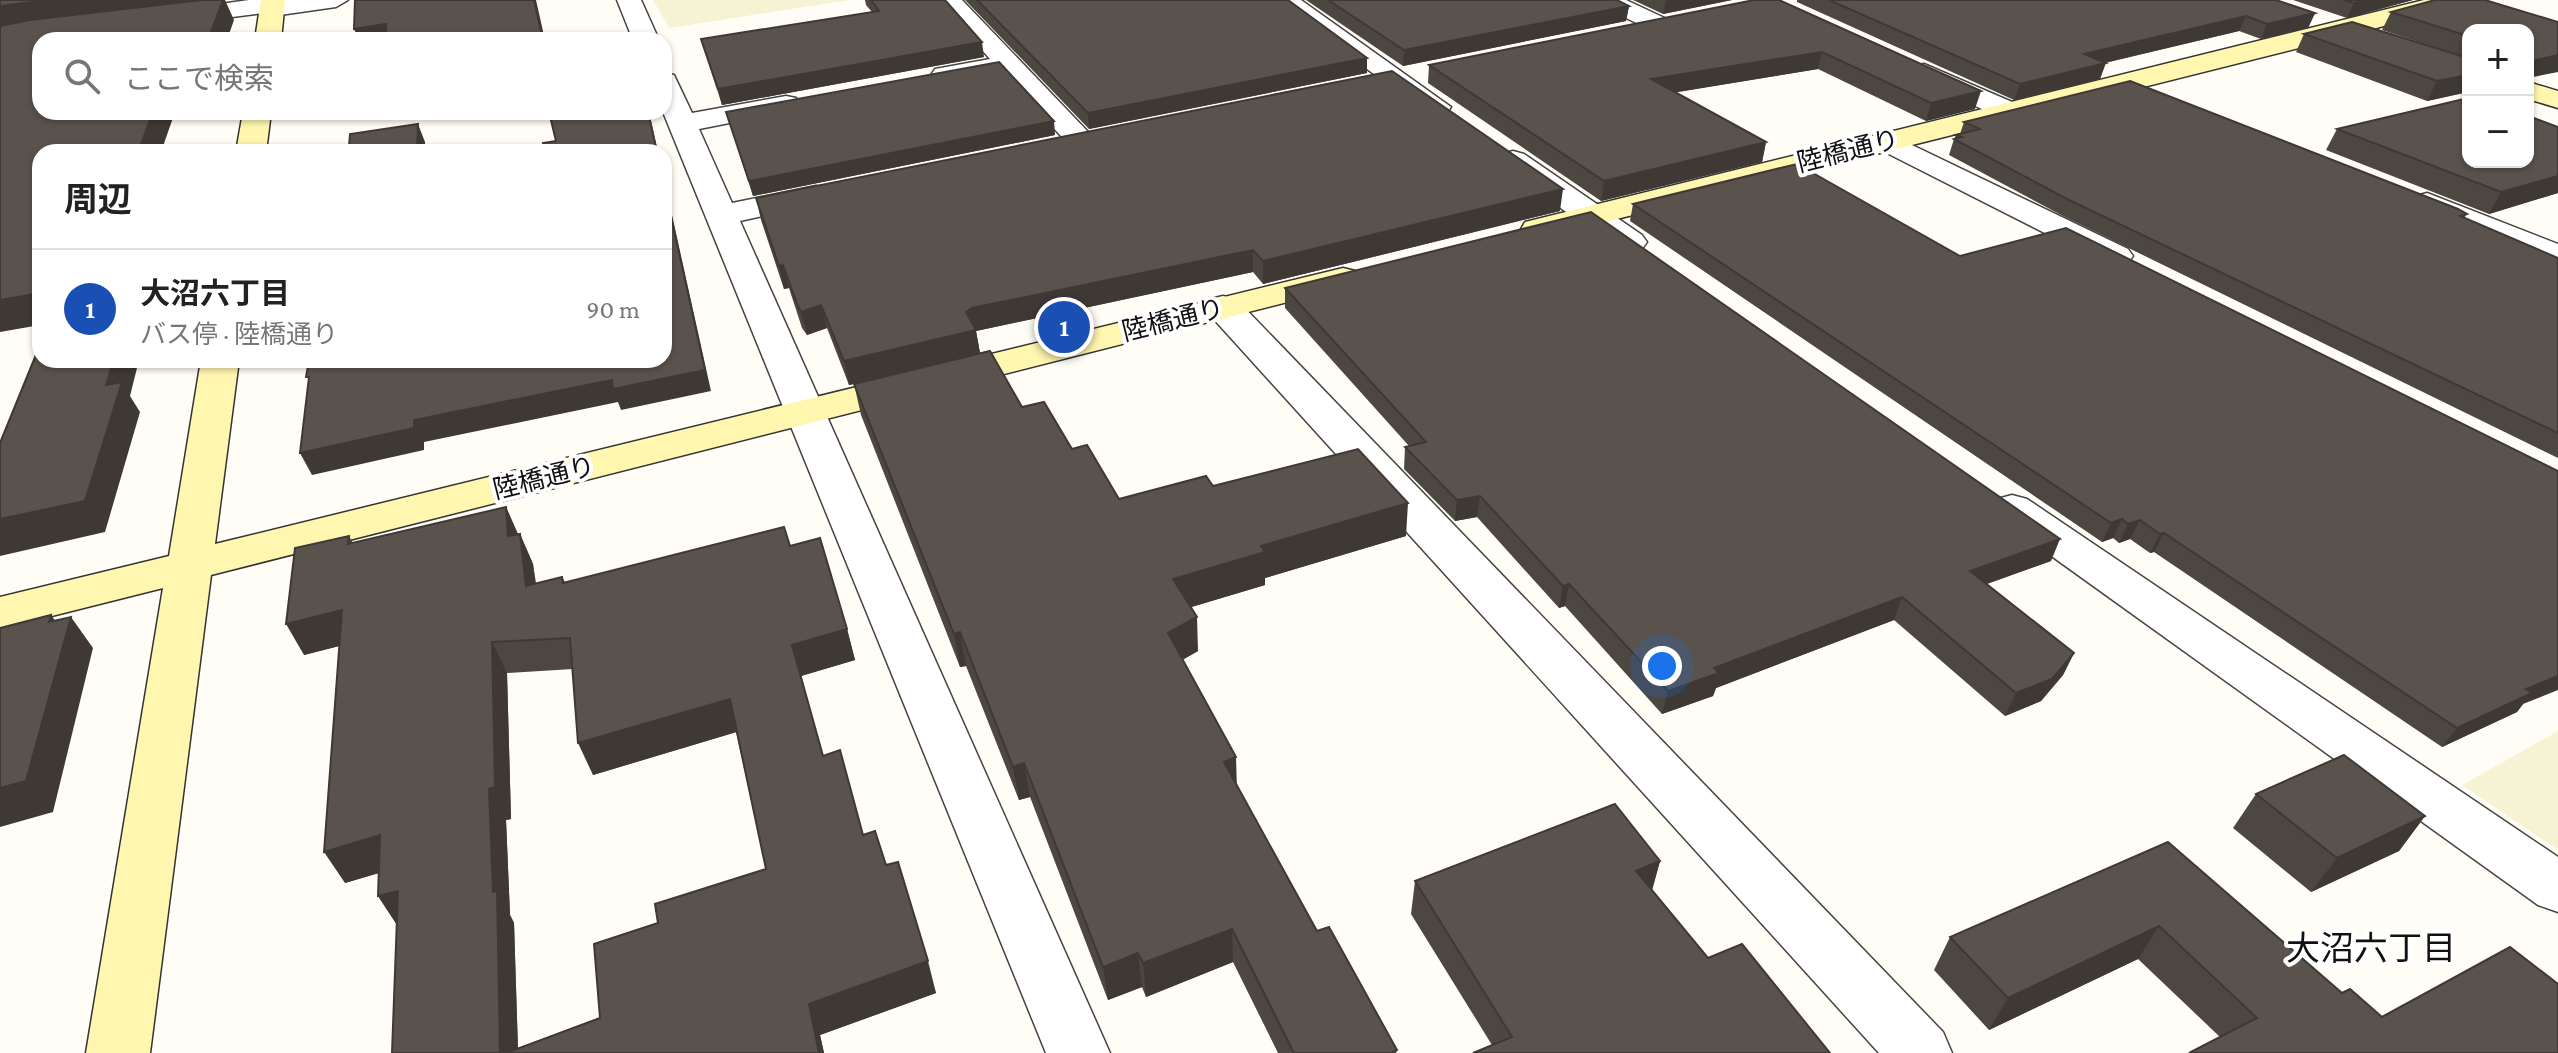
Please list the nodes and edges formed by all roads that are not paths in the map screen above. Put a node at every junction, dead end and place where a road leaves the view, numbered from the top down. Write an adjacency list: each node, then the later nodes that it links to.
1 (336, 0): 7 (street)
2 (629, 0): 14 (street)
3 (949, 0): 18 (street)
4 (1285, 0): 37 (street)
5 (1607, 0): 11 (street)
6 (2451, 0): 12 (street, 陸橋通り)
7 (273, 4): 9 (street); 13 (street)
8 (2303, 15): 12 (street)
9 (152, 20)
10 (1693, 20): 11 (street)
11 (1662, 26): 15 (street)
12 (2346, 29): 16 (street); 20 (street, 陸橋通り)
13 (269, 32)
14 (643, 32)
15 (1615, 36)
16 (2387, 43)
17 (1896, 60): 26 (street)
18 (1010, 63): 19 (street); 31 (street)
19 (916, 80)
20 (2124, 82): 22 (street); 26 (street, 陸橋通り)
21 (2534, 92): 25 (street)
22 (2167, 99)
23 (672, 100): 28 (street)
24 (807, 100): 28 (street)
25 (2558, 100)
26 (2009, 111): 30 (street, 陸橋通り)
27 (256, 120): 32 (street)
28 (682, 123): 36 (street)
29 (1112, 136): 31 (street)
30 (1885, 141): 37 (street, 陸橋通り); 42 (street)
31 (1082, 142): 33 (street)
32 (252, 144)
33 (1052, 148)
34 (841, 190): 36 (street)
35 (2399, 192): 39 (street)
36 (720, 215): 45 (street)
37 (1592, 216): 38 (street, 陸橋通り); 40 (street)
38 (1499, 239)
39 (2558, 256)
40 (1657, 261)
41 (1376, 269): 43 (street, 陸橋通り)
42 (2151, 274)
43 (1223, 307): 45 (street, 陸橋通り); 52 (street)
44 (219, 368): 47 (street)
45 (808, 412): 47 (street, 陸橋通り); 51 (street)
46 (1983, 488): 49 (street)
47 (189, 565): 48 (street, 陸橋通り); 50 (street)
48 (0, 613)
49 (2558, 888)
50 (118, 1053)
51 (1078, 1053)
52 (1920, 1053)

